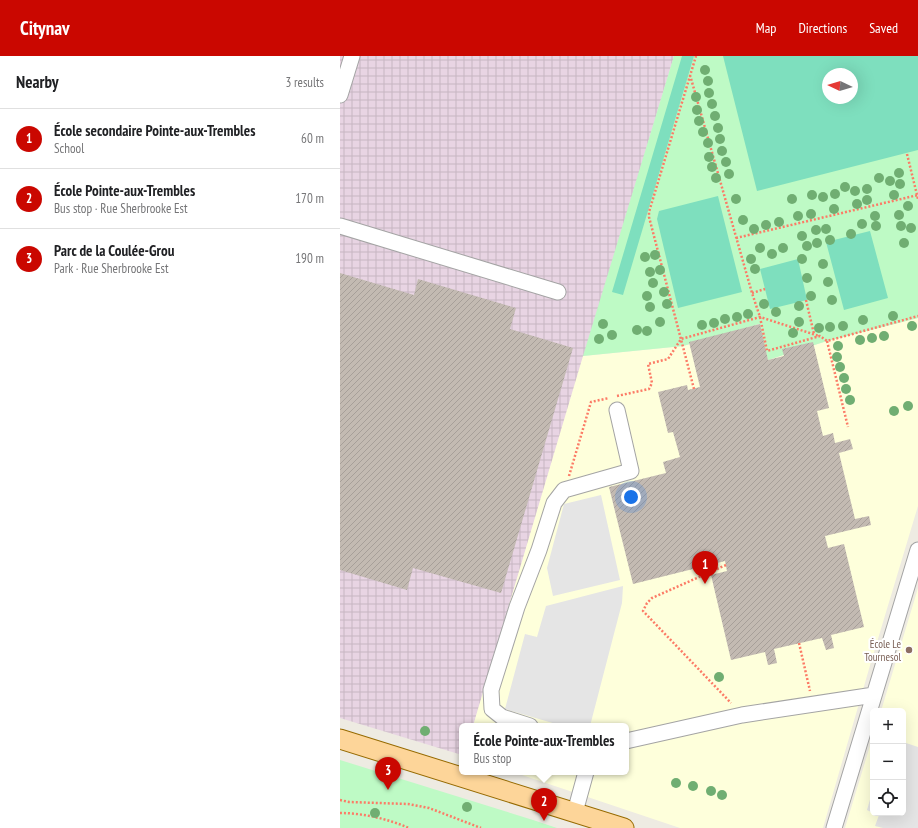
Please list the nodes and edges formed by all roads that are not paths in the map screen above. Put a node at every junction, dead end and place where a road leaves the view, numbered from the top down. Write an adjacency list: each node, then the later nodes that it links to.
1 (352, 56): 2 (lane)
2 (340, 95)
3 (340, 226): 4 (lane)
4 (558, 292)
5 (617, 410): 8 (lane)
6 (918, 550): 7 (lane)
7 (874, 695): 10 (lane); 14 (lane)
8 (521, 723)
9 (340, 739): 12 (main road)
10 (629, 740)
11 (585, 775): 12 (lane)
12 (574, 812): 13 (main road)
13 (624, 828)
14 (834, 828)

